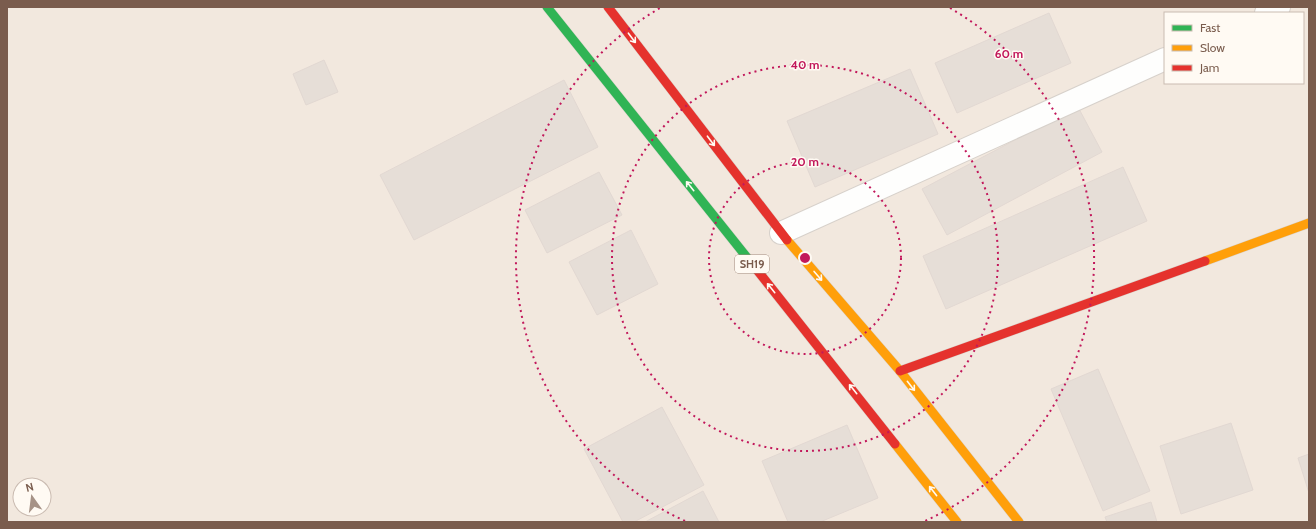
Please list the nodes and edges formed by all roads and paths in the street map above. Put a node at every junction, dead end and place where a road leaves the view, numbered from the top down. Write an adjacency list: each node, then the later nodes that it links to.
1 (547, 7): 9 (main road, SH19, one-way to 1)
2 (608, 7): 7 (main road, one-way to 7)
3 (1279, 7): 4 (street)
4 (1268, 12)
5 (1164, 59): 7 (street)
6 (1309, 223): 8 (main road)
7 (782, 233): 8 (main road, one-way to 8)
8 (900, 371): 10 (main road, one-way to 10)
9 (957, 522)
10 (1019, 522)

